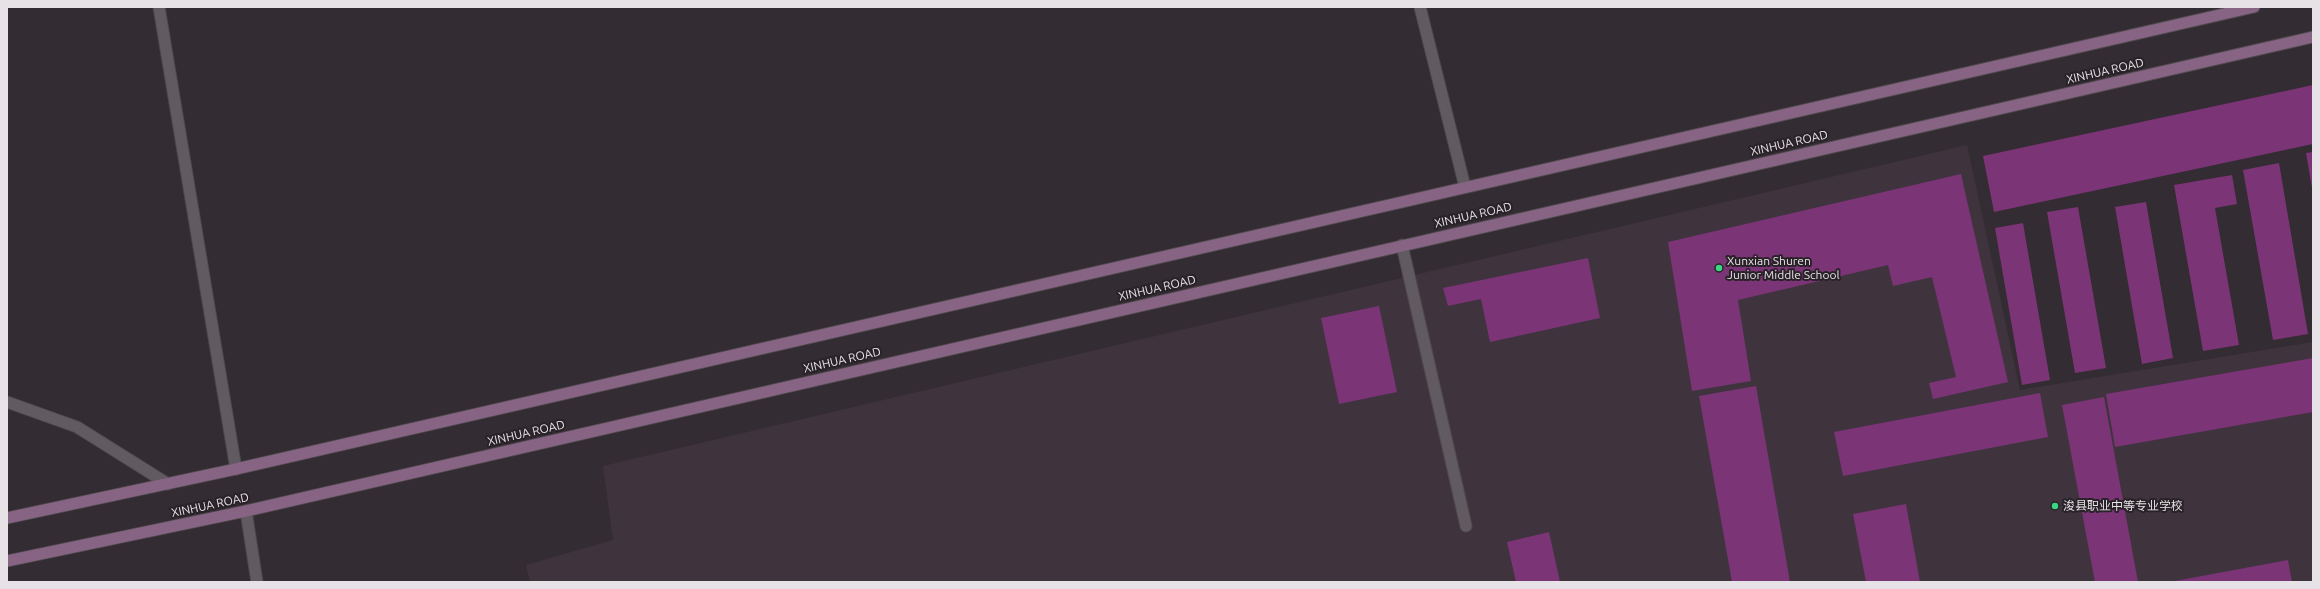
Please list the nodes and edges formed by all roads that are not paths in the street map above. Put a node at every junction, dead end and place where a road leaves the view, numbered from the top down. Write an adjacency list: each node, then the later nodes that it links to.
1 (159, 7): 8 (street)
2 (1420, 7): 5 (street)
3 (2254, 7): 5 (main road)
4 (2313, 37): 6 (main road, XINHUA ROAD)
5 (1465, 187): 8 (main road)
6 (1402, 245): 10 (main road, XINHUA ROAD); 12 (street)
7 (7, 402): 9 (street)
8 (236, 469): 9 (main road)
9 (168, 484): 11 (main road)
10 (246, 511): 13 (main road, XINHUA ROAD); 14 (street)
11 (7, 518)
12 (1466, 526)
13 (7, 561)
14 (257, 582)

